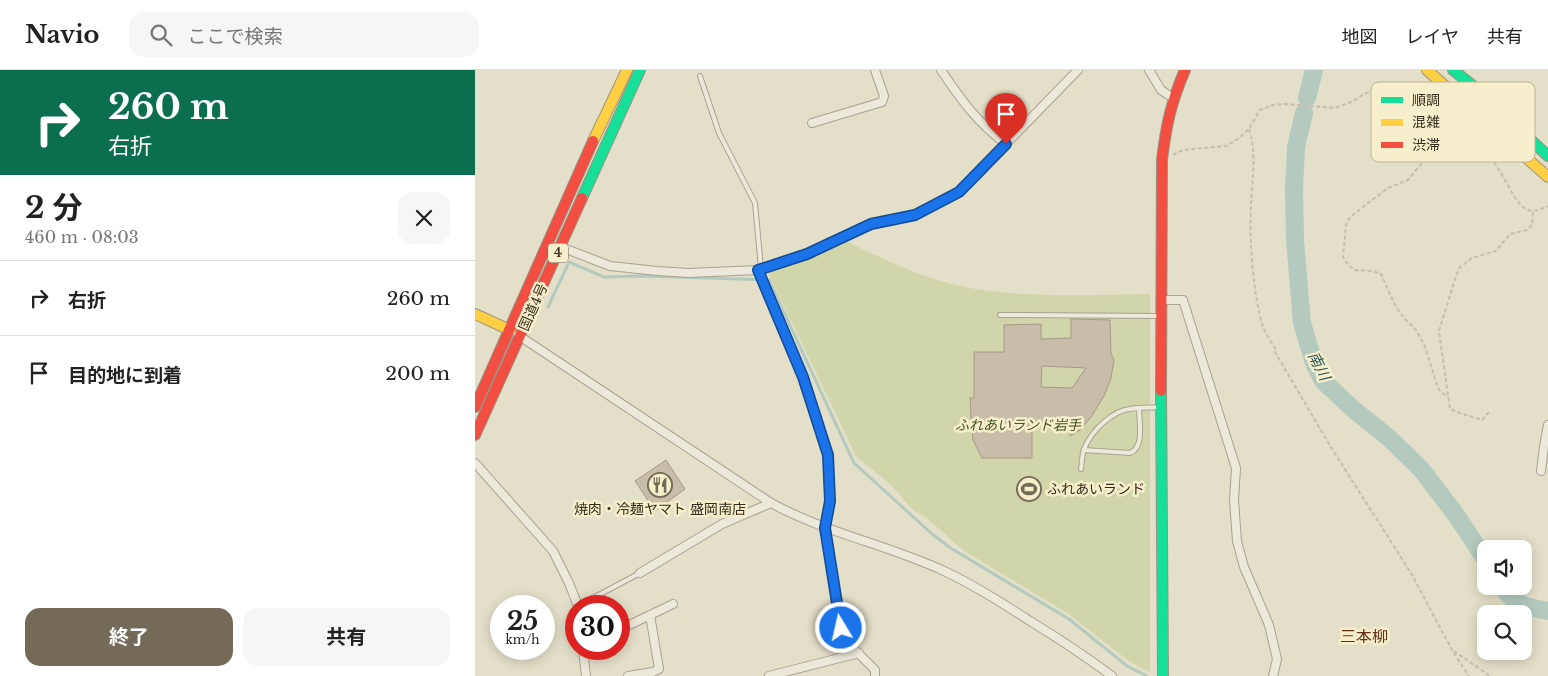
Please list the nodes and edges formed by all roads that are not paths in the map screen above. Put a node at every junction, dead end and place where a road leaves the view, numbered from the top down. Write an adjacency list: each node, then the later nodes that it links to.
1 (627, 70): 26 (main road, 国道4号 / 4)
2 (640, 70): 20 (main road, 国道4号 / 4)
3 (875, 70): 14 (street)
4 (941, 70): 15 (street)
5 (1078, 70): 15 (street)
6 (1149, 70): 13 (street)
7 (1185, 70): 13 (main road)
8 (1427, 70): 11 (main road)
9 (1453, 70): 12 (main road)
10 (700, 76): 21 (lane)
11 (1441, 82)
12 (1468, 82)
13 (1173, 98): 22 (main road)
14 (812, 123)
15 (1006, 144): 21 (street)
16 (1535, 144): 17 (main road)
17 (1548, 156)
18 (1531, 162): 19 (main road)
19 (1548, 177)
20 (561, 247): 21 (street); 27 (main road, 国道4号 / 4)
21 (759, 270): 38 (street)
22 (1161, 300): 25 (main road); 53 (street)
23 (475, 314): 26 (main road)
24 (1000, 315): 25 (lane)
25 (1161, 316): 30 (main road)
26 (510, 330): 27 (street); 28 (main road, 国道4号 / 4)
27 (520, 336): 32 (main road, 国道4号 / 4); 37 (street)
28 (475, 407)
29 (1139, 408): 30 (lane); 33 (lane); 33 (lane)
30 (1161, 408): 52 (main road)
31 (1548, 426): 36 (street)
32 (475, 435)
33 (1084, 450): 35 (lane)
34 (475, 463): 40 (street)
35 (1081, 469)
36 (1541, 471)
37 (771, 503): 38 (street); 39 (street)
38 (825, 528): 45 (street); 51 (street)
39 (640, 573): 41 (lane)
40 (574, 595)
41 (599, 595)
42 (673, 604): 43 (street)
43 (650, 615): 44 (street); 48 (street)
44 (630, 625)
45 (859, 653): 49 (street); 50 (street)
46 (584, 660): 47 (street)
47 (586, 676)
48 (628, 676)
49 (769, 676)
50 (875, 676)
51 (1112, 676)
52 (1163, 676)
53 (1273, 676)

